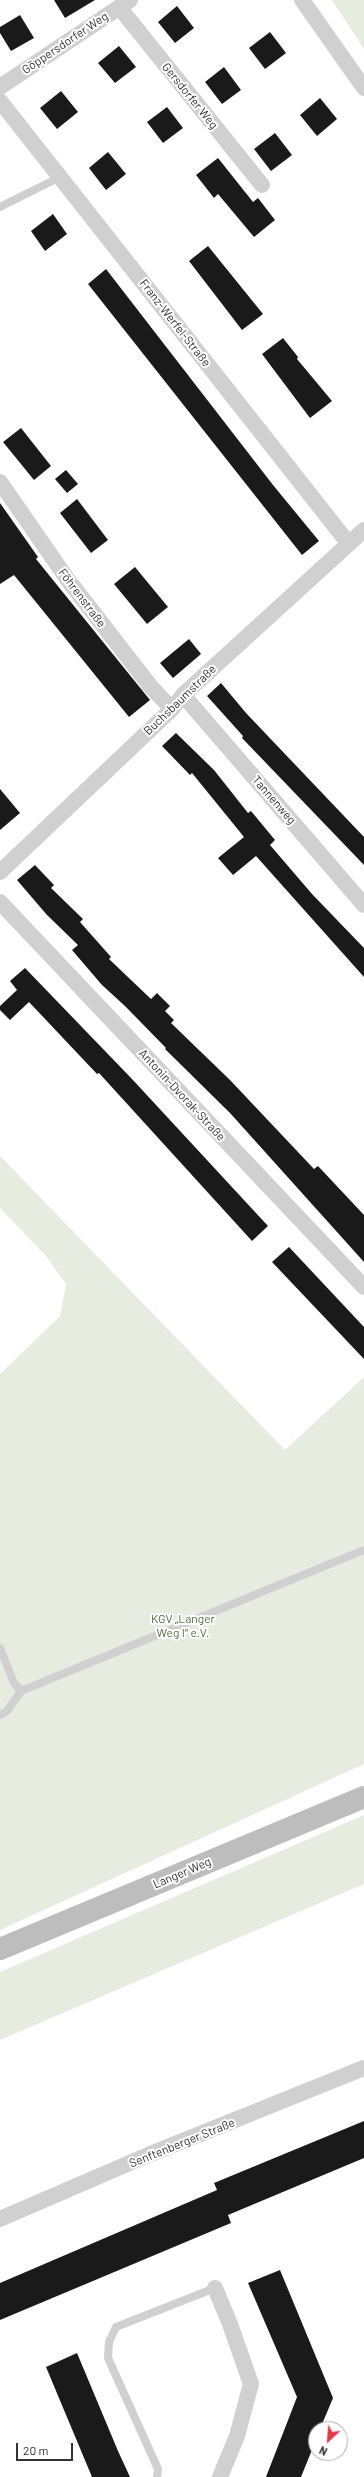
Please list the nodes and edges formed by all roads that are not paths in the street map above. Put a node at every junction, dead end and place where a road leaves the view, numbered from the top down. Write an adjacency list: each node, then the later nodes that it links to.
1 (302, 0): 3 (street)
2 (124, 4): 4 (street, Göppersdorfer Weg); 7 (street, Gersdorfer Weg)
3 (361, 79)
4 (0, 87)
5 (0, 102): 6 (street, Franz-Werfel-Straße)
6 (60, 178): 8 (lane); 11 (street, Franz-Werfel-Straße)
7 (262, 185)
8 (0, 207)
9 (0, 482): 13 (street, Föhrenstraße)
10 (364, 530): 11 (street, Buchsbaumstraße)
11 (350, 544): 12 (street, Buchsbaumstraße)
12 (183, 694): 13 (street, Buchsbaumstraße); 16 (street, Tannenweg)
13 (172, 709): 14 (street, Buchsbaumstraße)
14 (2, 866)
15 (0, 902): 17 (street, Antonin-Dvorak-Straße)
16 (364, 905)
17 (364, 1287)
18 (364, 1550): 20 (lane)
19 (0, 1648): 20 (lane)
20 (21, 1691): 21 (lane)
21 (0, 1715)
22 (364, 1797): 23 (main road, Langer Weg)
23 (0, 1949)
24 (364, 2068): 25 (street, Senftenberger Straße)
25 (0, 2219)
26 (215, 2288): 27 (lane); 28 (street)
27 (157, 2477)
28 (220, 2477)

